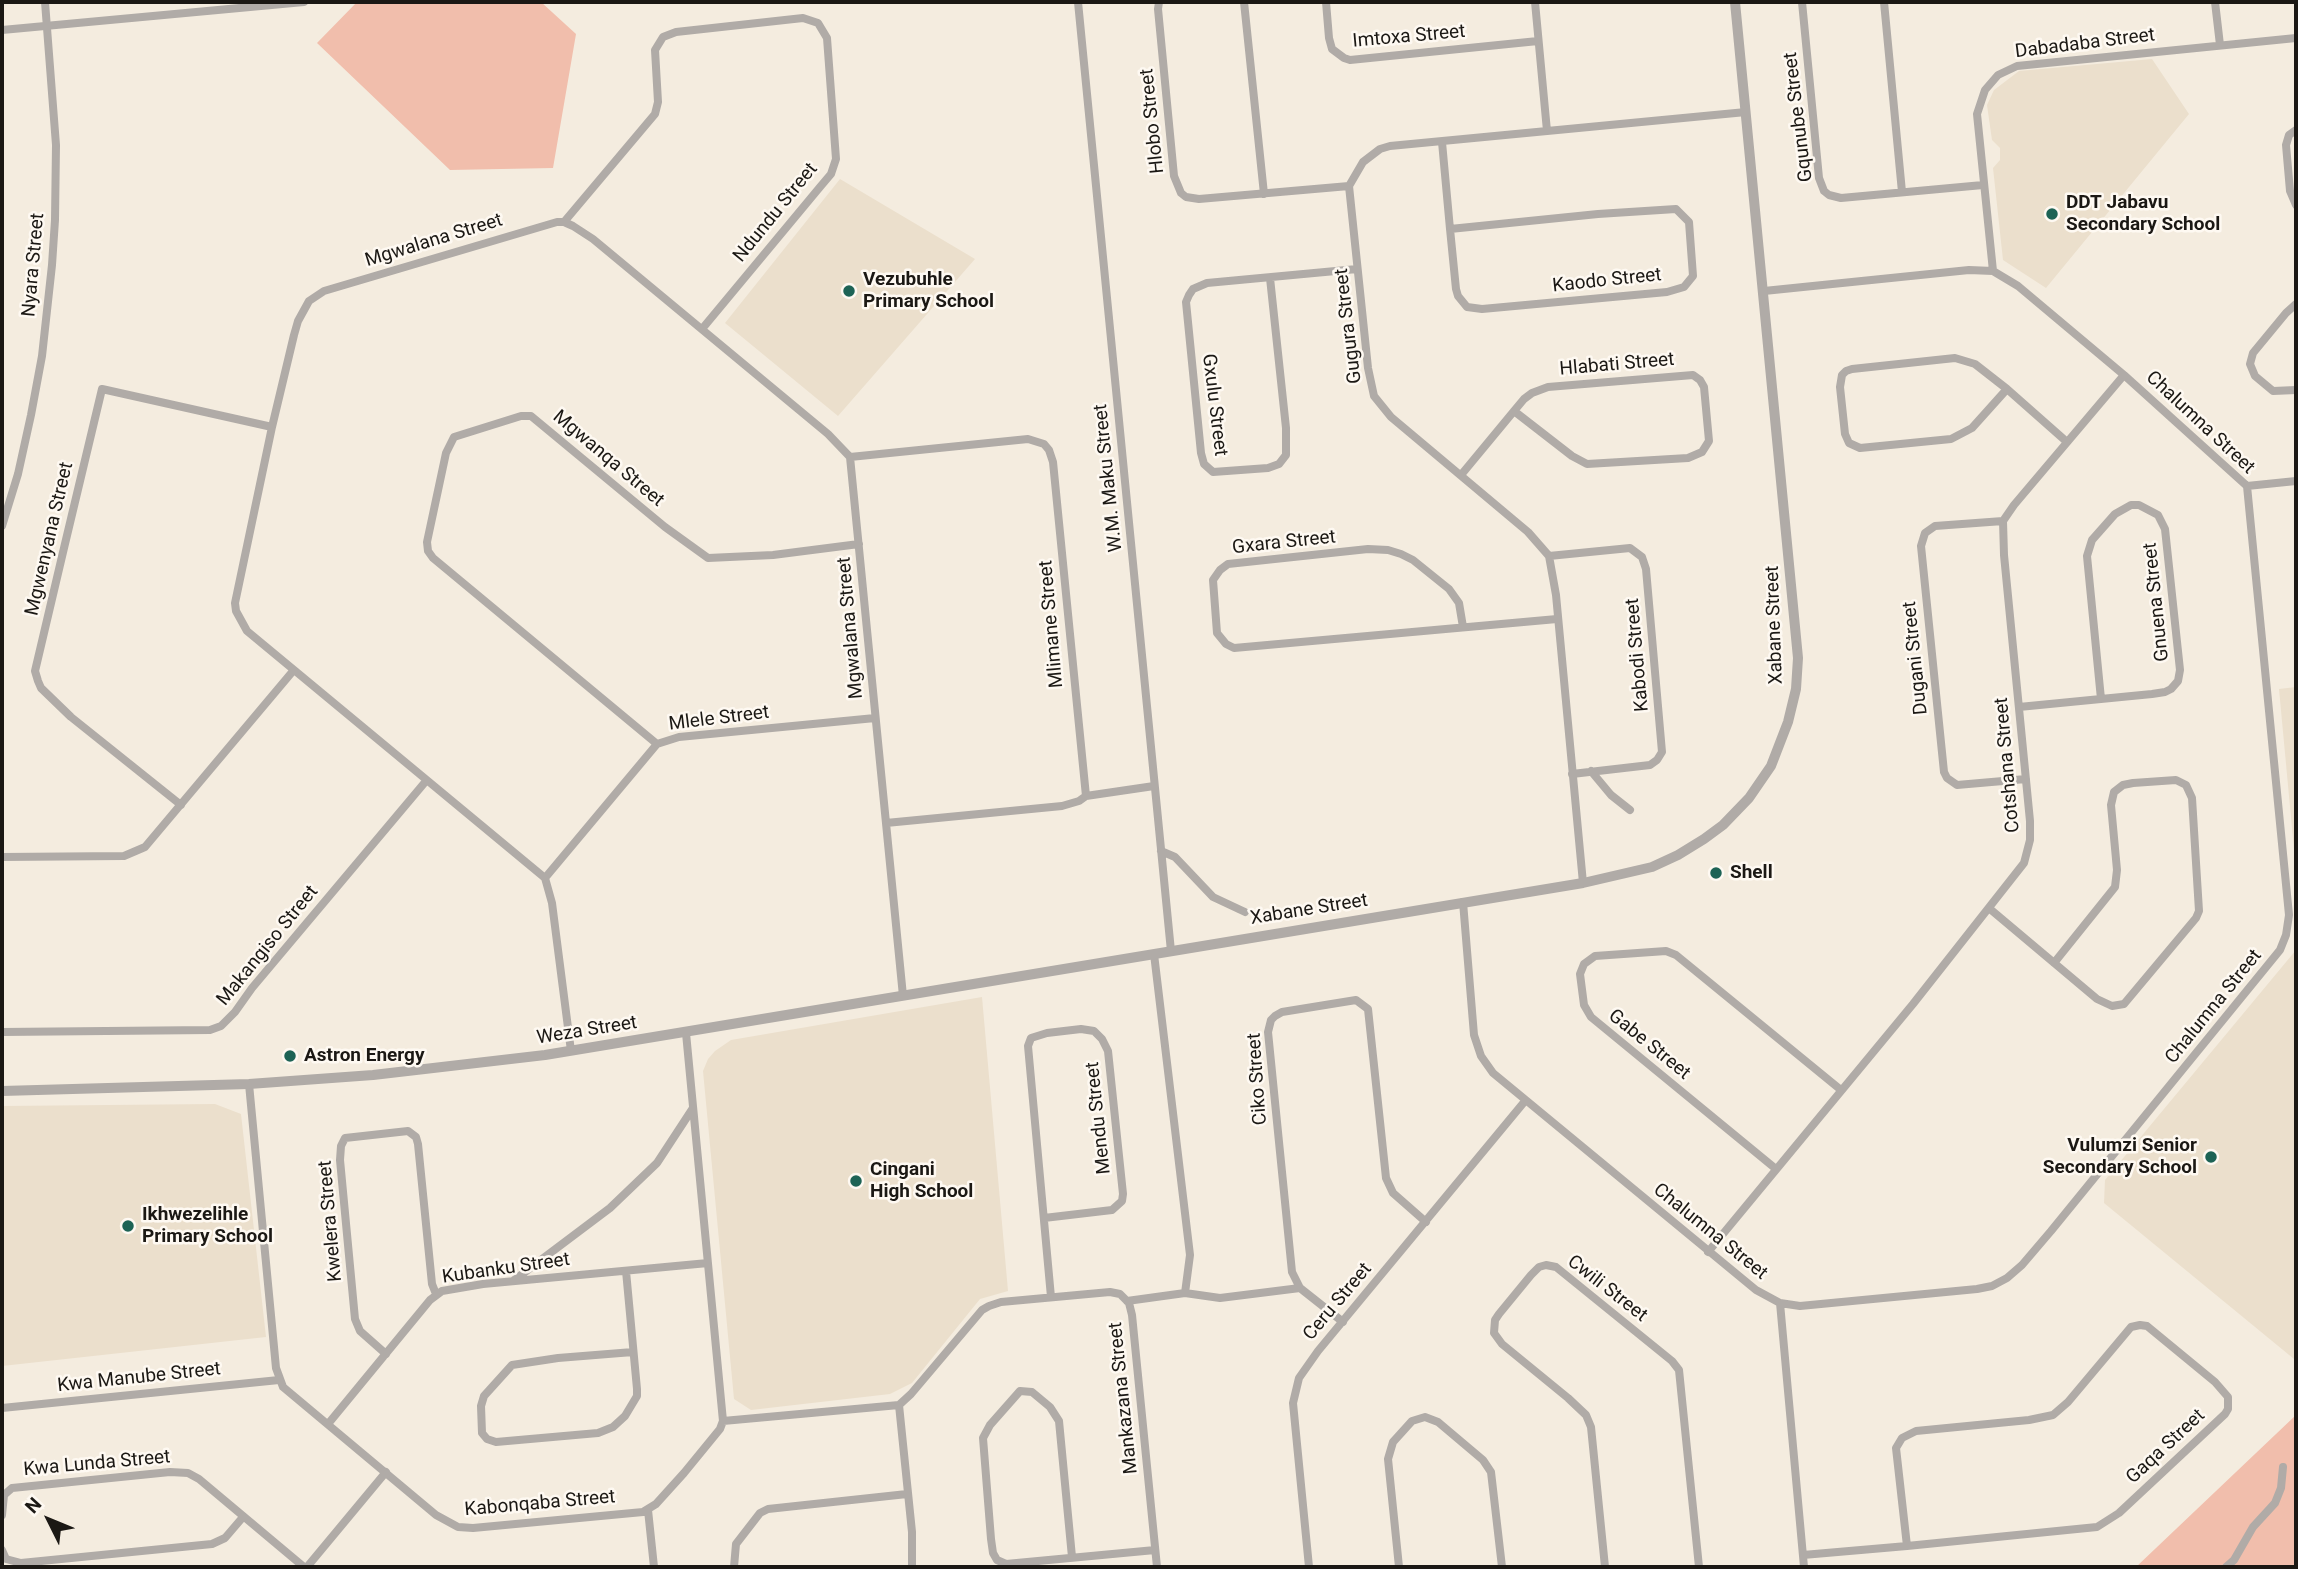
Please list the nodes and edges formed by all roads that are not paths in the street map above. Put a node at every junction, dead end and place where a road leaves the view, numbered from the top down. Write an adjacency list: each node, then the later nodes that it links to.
1 (45, 2): 12 (street, Nyara Street)
2 (304, 2): 12 (street)
3 (1078, 2): 59 (street, W.M. Maku Street)
4 (1159, 2): 24 (street, Hlobo Street)
5 (1244, 2): 24 (street)
6 (1326, 2): 15 (street, Imtoxa Street)
7 (1535, 2): 15 (street)
8 (1735, 2): 17 (street, Xabane Street)
9 (1802, 2): 23 (street, Gqunube Street)
10 (1884, 2): 23 (street)
11 (2215, 2): 16 (street)
12 (47, 27): 13 (street); 45 (street, Nyara Street)
13 (2, 30)
14 (2296, 38): 16 (street, Dabadaba Street)
15 (1538, 41): 19 (street)
16 (2220, 45): 21 (street, Dabadaba Street)
17 (1746, 112): 19 (street); 31 (street, Xabane Street)
18 (2296, 130): 25 (street)
19 (1547, 131): 20 (street)
20 (1442, 142): 22 (street); 27 (street, Kaodo Street)
21 (1983, 185): 23 (street, Gqunube Street); 29 (street, Dabadaba Street)
22 (1349, 186): 24 (street, Hlobo Street); 28 (street, Gugura Street)
23 (1902, 192)
24 (1264, 194)
25 (2296, 205)
26 (564, 222): 33 (street); 33 (street, Ndundu Street); 38 (street, Mgwalana Street)
27 (1450, 229): 27 (street, Kaodo Street)
28 (1357, 269): 30 (street, Gxulu Street); 41 (street, Gugura Street)
29 (1993, 271): 31 (street); 34 (street, Chalumna Street)
30 (1270, 278): 30 (street, Gxulu Street)
31 (1764, 291): 67 (street, Xabane Street)
32 (2296, 304): 36 (street)
33 (702, 329): 40 (street)
34 (2124, 375): 39 (street); 43 (street, Chalumna Street)
35 (2007, 389): 35 (street); 39 (street)
36 (2296, 390)
37 (1514, 411): 37 (street, Hlabati Street); 41 (street, Hlabati Street)
38 (272, 427): 50 (street, Mgwalana Street); 61 (street, Mgwenyana Street)
39 (2067, 442): 44 (street)
40 (850, 457): 46 (street, Mgwalana Street); 60 (street, Mlimane Street)
41 (1461, 475): 47 (street, Gugura Street)
42 (2296, 481): 43 (street)
43 (2247, 486): 95 (street, Chalumna Street)
44 (2003, 521): 52 (street, Cotshana Street); 57 (street, Dugani Street)
45 (2, 526)
46 (859, 544): 53 (street, Mgwalana Street); 54 (street, Mgwanqa Street)
47 (1549, 556): 48 (street); 55 (street, Kabodi Street)
48 (1557, 618): 49 (street, Gxara Street); 56 (street)
49 (1463, 627): 49 (street, Gxara Street)
50 (293, 671): 58 (street, Mgwalana Street); 61 (street)
51 (2101, 699): 51 (street, Gnuena Street); 52 (street, Gnuena Street)
52 (2019, 707): 57 (street, Cotshana Street)
53 (875, 718): 54 (street, Mlele Street); 63 (street, Mgwalana Street)
54 (657, 744): 66 (street, Mlele Street)
55 (1591, 771): 56 (street, Kabodi Street); 62 (street)
56 (1572, 774): 67 (street)
57 (2026, 779): 69 (street, Cotshana Street)
58 (426, 781): 66 (street, Mgwalana Street); 75 (street, Makangiso Street)
59 (1154, 786): 60 (street); 64 (street, W.M. Maku Street)
60 (1086, 796): 63 (street)
61 (181, 805): 65 (street)
62 (1630, 810)
63 (886, 823): 74 (street, Mgwalana Street)
64 (1161, 851): 70 (street); 71 (street, W.M. Maku Street)
65 (2, 857)
66 (545, 878): 77 (street)
67 (1583, 883): 68 (street, Xabane Street)
68 (1463, 902): 71 (street, Xabane Street); 81 (street, Chalumna Street)
69 (1990, 909): 73 (street); 79 (street, Cotshana Street)
70 (1245, 912)
71 (1171, 951): 72 (street, Weza Street)
72 (1154, 954): 74 (street, Weza Street); 91 (street)
73 (2054, 963): 73 (street)
74 (904, 996): 76 (street, Weza Street)
75 (2, 1032)
76 (685, 1033): 77 (street, Weza Street); 82 (street)
77 (571, 1051): 78 (street, Weza Street)
78 (249, 1084): 80 (street, Weza Street); 99 (street)
79 (1841, 1090): 83 (street, Cotshana Street); 83 (street, Gabe Street)
80 (2, 1091)
81 (1525, 1101): 85 (street, Ceru Street); 86 (street, Chalumna Street)
82 (693, 1108): 87 (street); 89 (street)
83 (1776, 1169): 86 (street, Cotshana Street)
84 (1044, 1218): 84 (street, Mendu Street); 93 (street, Mendu Street)
85 (1426, 1222): 90 (street, Ciko Street); 96 (street, Ceru Street)
86 (1708, 1252): 95 (street, Chalumna Street)
87 (708, 1263): 88 (street, Kubanku Street); 102 (street)
88 (626, 1271): 89 (street, Kubanku Street); 97 (street)
89 (513, 1281): 92 (street, Kubanku Street)
90 (1300, 1288): 91 (street); 96 (street)
91 (1185, 1293): 94 (street)
92 (436, 1294): 98 (street, Kubanku Street); 98 (street, Kwelera Street)
93 (1051, 1297): 94 (street, Mankazana Street); 100 (street, Mankazana Street)
94 (1127, 1301): 112 (street, Mankazana Street)
95 (1780, 1303): 113 (street)
96 (1342, 1322): 120 (street, Ceru Street)
97 (633, 1352): 97 (street)
98 (386, 1354): 103 (street, Kubanku Street)
99 (279, 1380): 101 (street, Kwa Manube Street); 103 (street, Kabonqaba Street)
100 (899, 1405): 102 (street); 106 (street)
101 (2, 1408)
102 (723, 1421): 107 (street)
103 (328, 1424): 105 (street, Kabonqaba Street)
104 (2283, 1467): 126 (street)
105 (386, 1472): 107 (street, Kabonqaba Street); 115 (street)
106 (907, 1494): 117 (street); 118 (street)
107 (648, 1510): 116 (street)
108 (2, 1515): 109 (street, Kwa Lunda Street)
109 (243, 1517): 111 (street); 115 (street, Kwa Lunda Street)
110 (1907, 1546): 110 (street, Gaqa Street); 113 (street, Gaqa Street)
111 (2, 1550)
112 (1155, 1550): 114 (street); 119 (street, Mankazana Street)
113 (1803, 1555): 125 (street)
114 (1072, 1557): 114 (street)
115 (306, 1567)
116 (654, 1567)
117 (734, 1567)
118 (912, 1567)
119 (1157, 1567)
120 (1309, 1567)
121 (1399, 1567): 122 (street)
122 (1502, 1567)
123 (1605, 1567): 124 (street, Cwili Street)
124 (1699, 1567)
125 (1804, 1567)
126 (2225, 1567)

